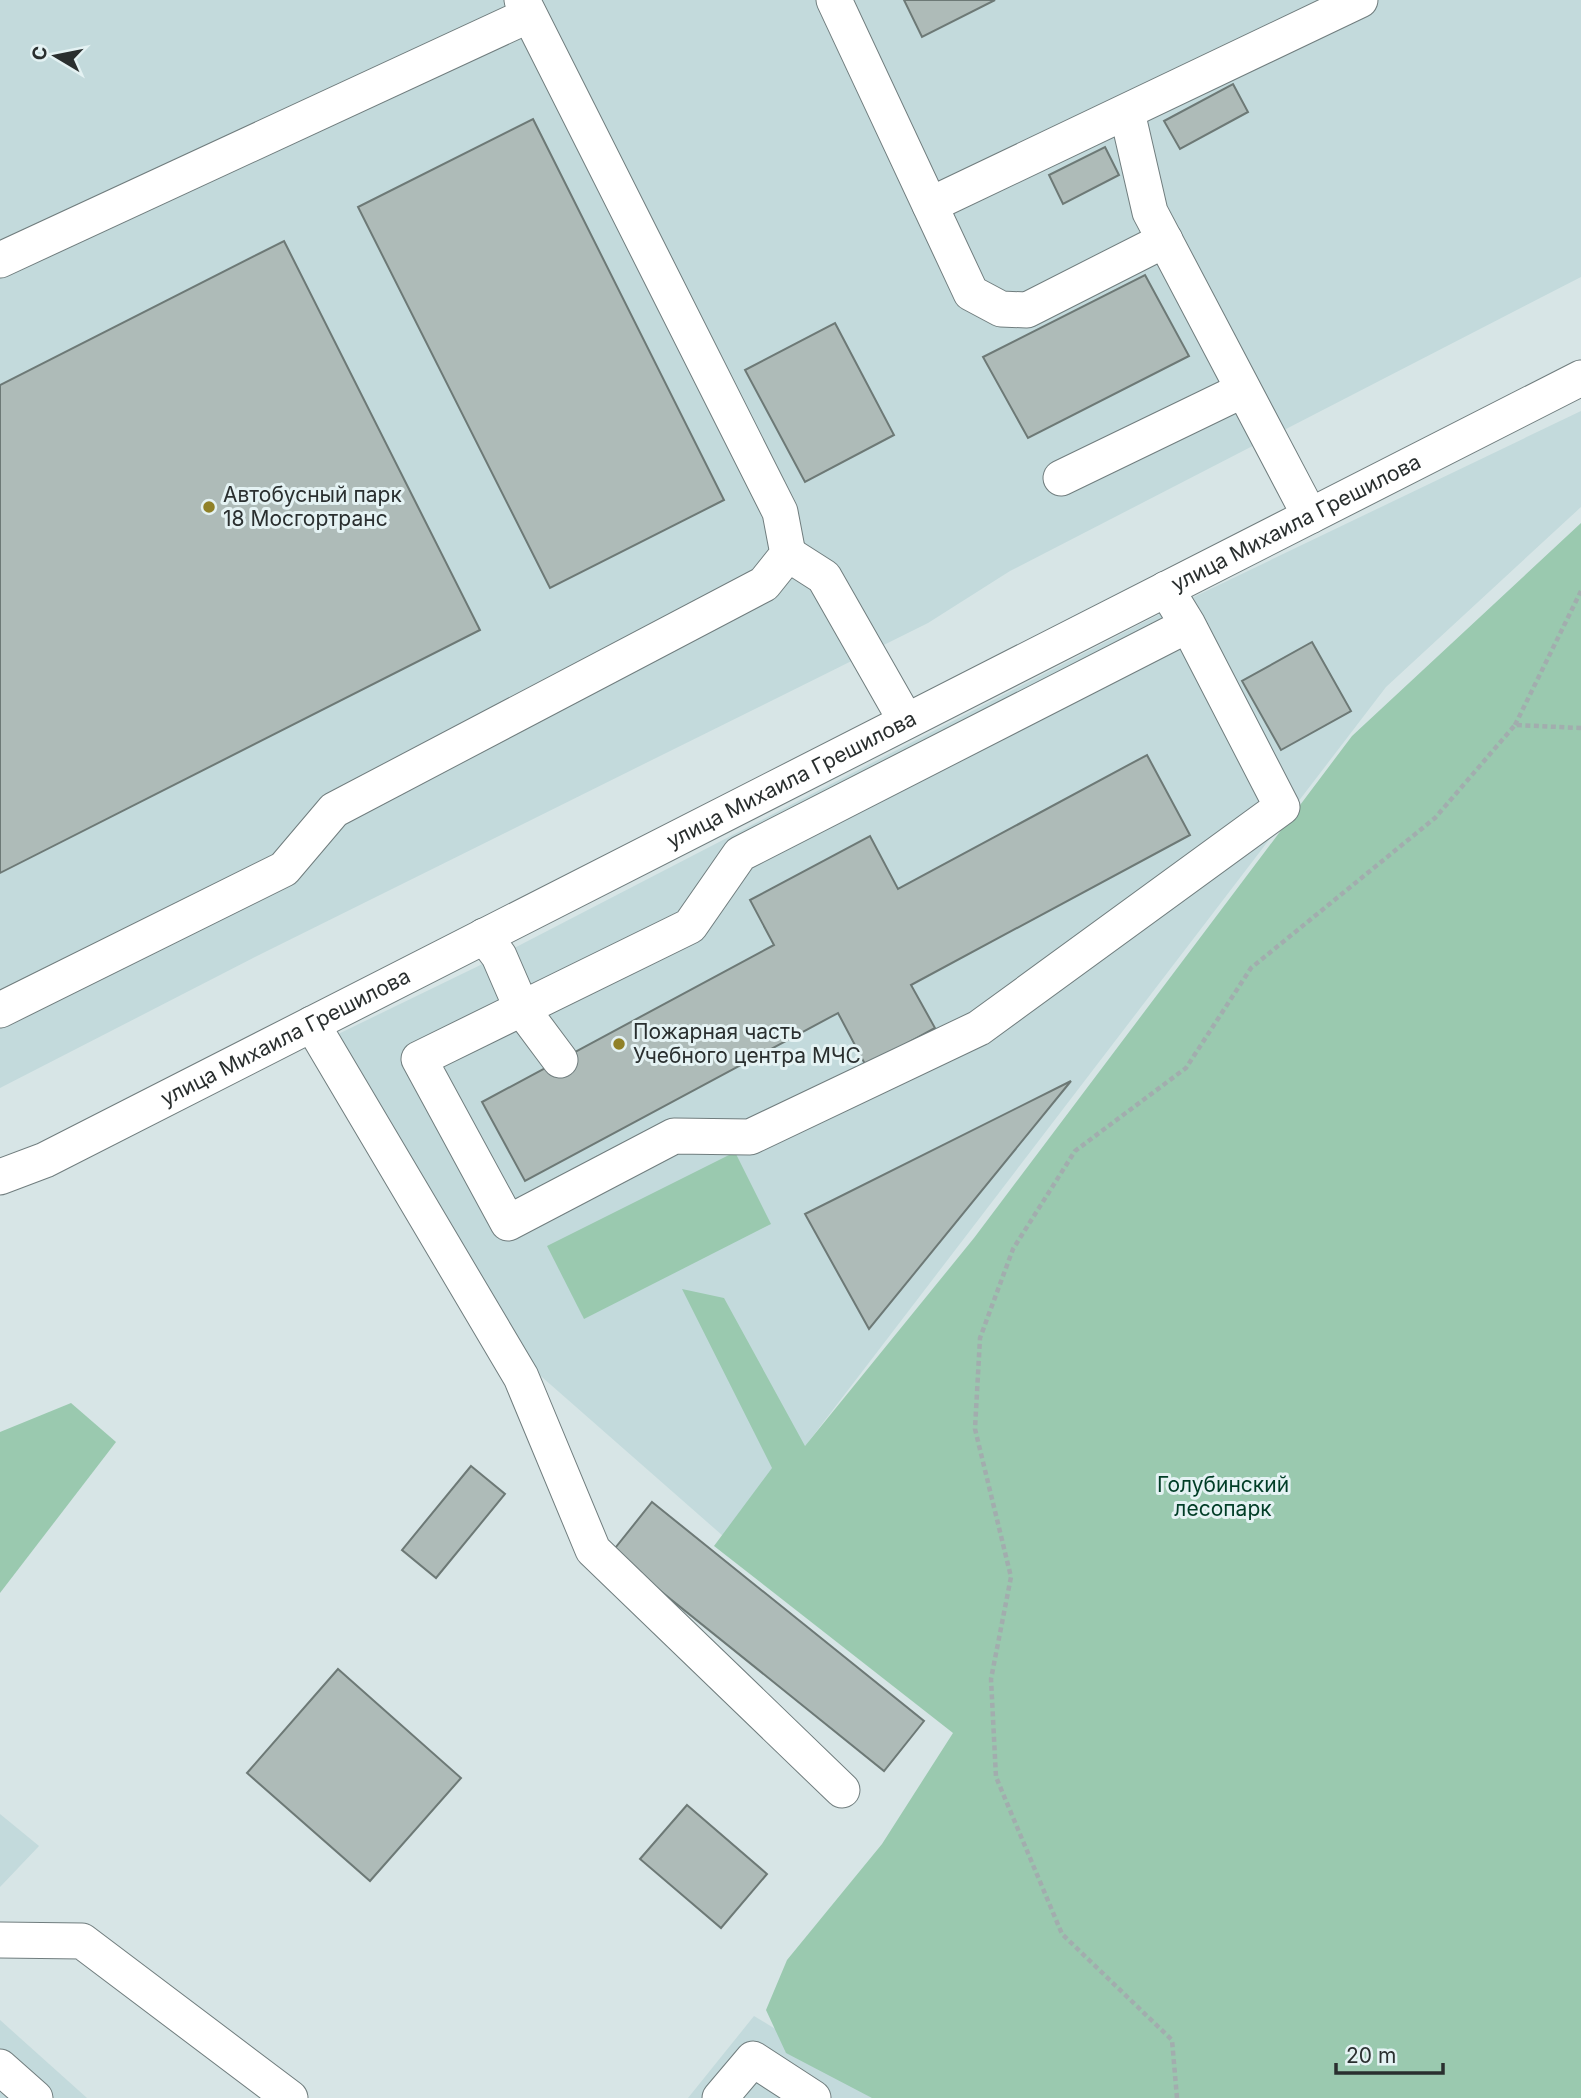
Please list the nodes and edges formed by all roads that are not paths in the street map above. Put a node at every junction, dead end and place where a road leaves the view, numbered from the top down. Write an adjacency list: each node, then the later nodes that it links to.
1 (834, 0): 5 (street)
2 (1360, 0): 4 (street)
3 (525, 8): 7 (street); 12 (street)
4 (1126, 112): 5 (street); 6 (street)
5 (930, 205): 6 (street)
6 (1165, 240): 9 (street)
7 (0, 260)
8 (1581, 378): 11 (street, улица Михаила Грешилова)
9 (1243, 390): 10 (street); 11 (street)
10 (1061, 478)
11 (1310, 516): 13 (street, улица Михаила Грешилова)
12 (788, 554): 15 (street); 18 (street)
13 (1166, 589): 14 (street); 15 (street, улица Михаила Грешилова)
14 (1188, 625): 17 (street); 17 (street)
15 (906, 721): 16 (street, улица Михаила Грешилова)
16 (484, 936): 17 (street); 19 (street, улица Михаила Грешилова)
17 (522, 1009): 20 (street)
18 (0, 1010)
19 (312, 1024): 21 (street, улица Михаила Грешилова); 22 (street)
20 (560, 1060)
21 (0, 1177)
22 (842, 1790)
23 (0, 1940): 26 (street)
24 (0, 2067): 25 (street)
25 (35, 2098)
26 (290, 2098)
27 (720, 2098): 28 (street)
28 (813, 2098)

